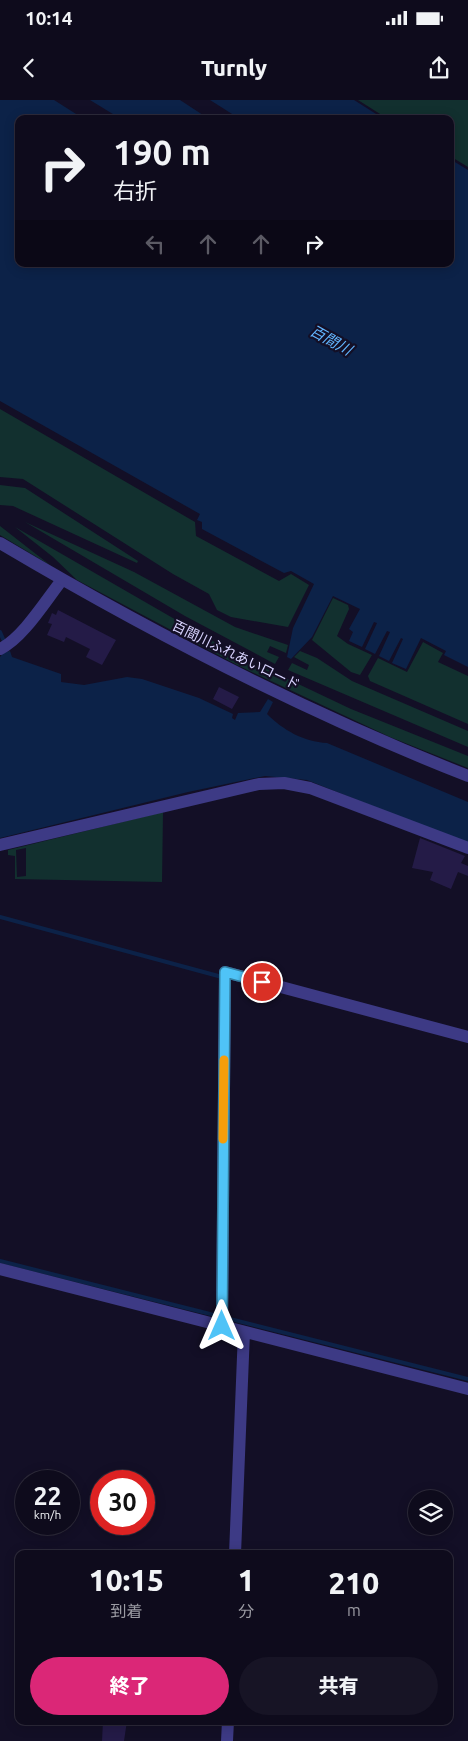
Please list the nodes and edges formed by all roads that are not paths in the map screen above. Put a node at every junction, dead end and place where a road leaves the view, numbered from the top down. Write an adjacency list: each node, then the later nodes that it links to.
1 (0, 543): 2 (street, 百間川ふれあいロード)
2 (62, 580): 3 (street); 4 (street, 百間川ふれあいロード)
3 (0, 649)
4 (468, 776)
5 (0, 845): 6 (street)
6 (468, 848)
7 (468, 1037): 9 (street)
8 (0, 1270): 9 (street)
9 (222, 1320): 10 (street)
10 (244, 1332): 11 (street); 12 (street)
11 (468, 1390)
12 (235, 1550)
13 (228, 1725): 14 (street)
14 (227, 1741)

